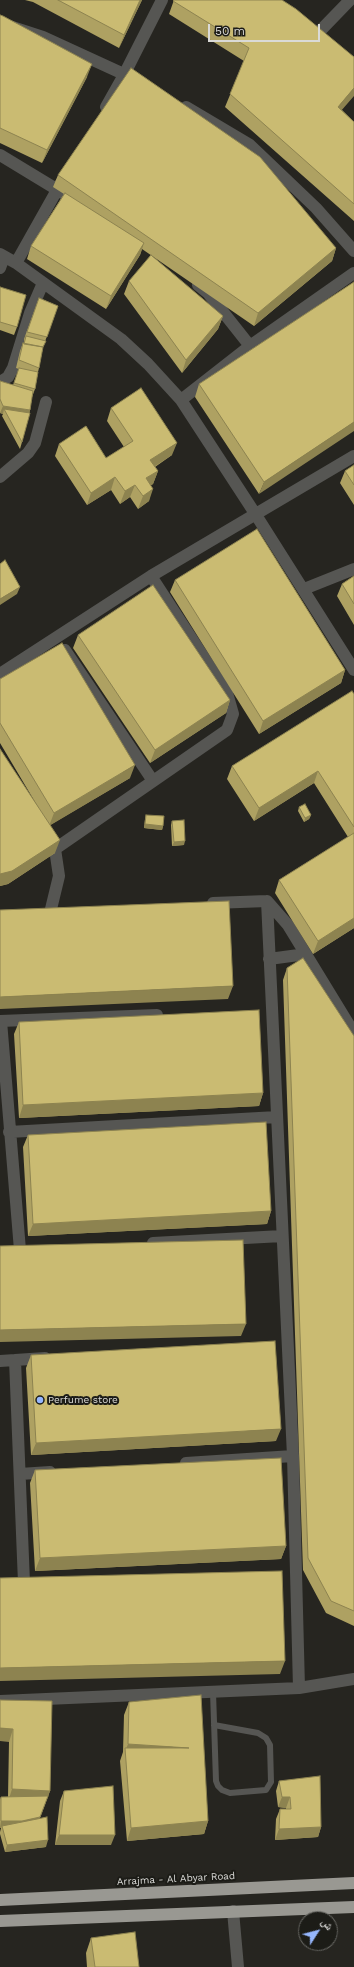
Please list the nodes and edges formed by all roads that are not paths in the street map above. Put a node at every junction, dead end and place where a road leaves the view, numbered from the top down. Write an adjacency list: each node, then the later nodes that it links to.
1 (162, 0): 7 (street)
2 (350, 0): 5 (street)
3 (0, 22): 7 (street)
4 (310, 23): 5 (street)
5 (320, 31): 6 (street)
6 (332, 41)
7 (124, 75): 8 (street); 10 (street)
8 (152, 87)
9 (178, 102): 15 (street)
10 (101, 115)
11 (0, 156): 13 (street)
12 (69, 170): 13 (street)
13 (57, 190): 14 (street); 17 (street)
14 (83, 206)
15 (354, 251)
16 (1, 260): 17 (street)
17 (16, 264): 20 (street)
18 (354, 273): 21 (street)
19 (187, 274): 21 (street)
20 (43, 283): 22 (street); 23 (street)
21 (250, 346): 23 (street)
22 (0, 382)
23 (181, 400): 27 (street)
24 (46, 402): 26 (street)
25 (354, 456): 27 (street)
26 (0, 477)
27 (256, 515): 29 (street); 30 (street)
28 (354, 569): 30 (street)
29 (151, 576): 31 (street); 34 (street)
30 (304, 589): 32 (street)
31 (56, 637): 33 (street); 34 (street)
32 (354, 670)
33 (0, 674)
34 (153, 781): 36 (street)
35 (46, 831): 36 (street)
36 (55, 849): 40 (street)
37 (267, 901): 38 (street); 42 (street); 43 (street)
38 (197, 903)
39 (66, 908): 40 (street)
40 (51, 909): 41 (street)
41 (36, 910)
42 (306, 954): 43 (street); 46 (street)
43 (269, 959): 47 (street)
44 (168, 1015): 45 (street)
45 (0, 1021): 48 (street)
46 (354, 1033)
47 (277, 1117): 48 (street); 49 (street)
48 (9, 1132): 53 (street)
49 (282, 1236): 50 (street); 57 (street)
50 (139, 1244)
51 (35, 1249): 53 (street)
52 (6, 1250): 53 (street)
53 (20, 1250)
54 (54, 1358): 55 (street)
55 (15, 1360): 56 (street); 60 (street)
56 (0, 1361)
57 (292, 1456): 58 (street); 63 (street)
58 (176, 1464)
59 (58, 1471): 60 (street)
60 (20, 1474): 61 (street)
61 (40, 1582)
62 (354, 1679): 63 (street)
63 (300, 1688): 64 (street)
64 (212, 1692): 65 (street); 66 (lane)
65 (0, 1701)
66 (214, 1725): 66 (lane)
67 (354, 1883): 68 (highway, Arrajma - Al Abyar Road)
68 (0, 1900)
69 (354, 1907): 70 (highway)
70 (233, 1910): 71 (highway); 72 (street)
71 (0, 1921)
72 (238, 1967)

